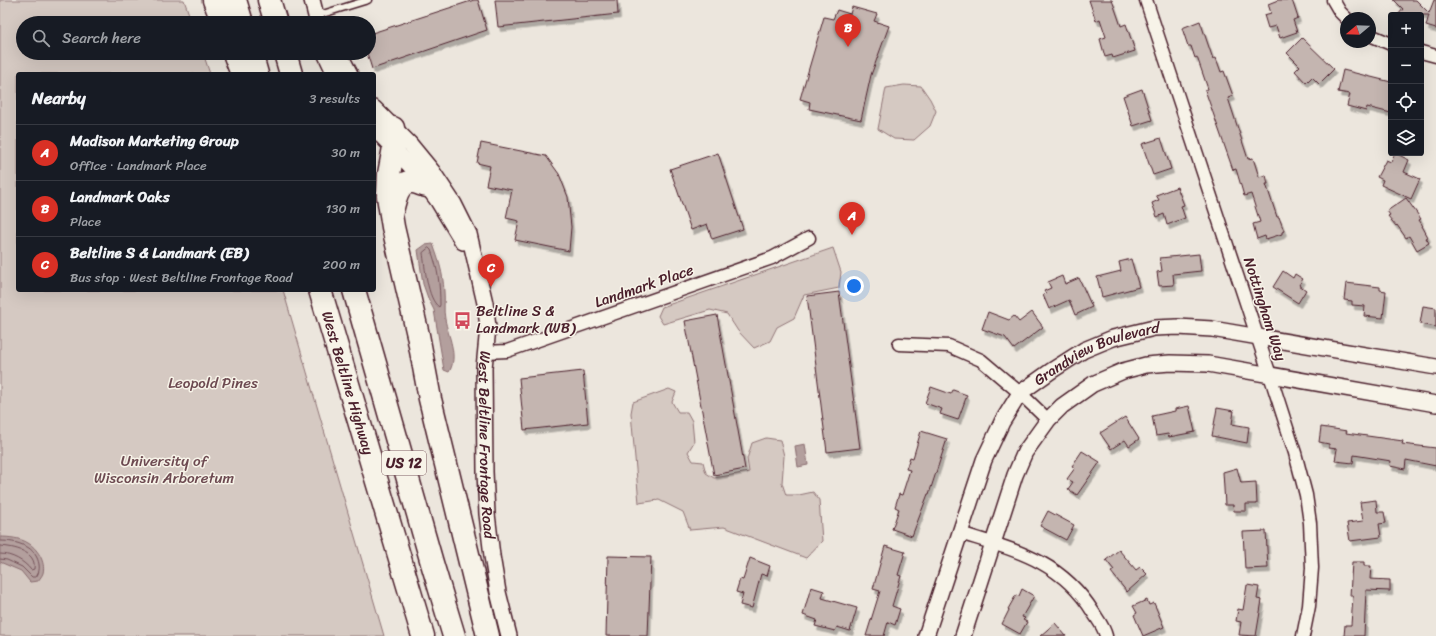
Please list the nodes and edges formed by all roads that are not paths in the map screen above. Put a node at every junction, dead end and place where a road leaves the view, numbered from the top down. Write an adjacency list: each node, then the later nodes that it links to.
1 (214, 0): 9 (highway)
2 (235, 0): 10 (highway)
3 (269, 0): 11 (highway)
4 (312, 0): 12 (street)
5 (368, 0): 13 (lane)
6 (1146, 0): 37 (street, Nottingham Way)
7 (1333, 0): 8 (street)
8 (1340, 12)
9 (220, 16)
10 (240, 16)
11 (274, 16)
12 (317, 16)
13 (330, 16)
14 (1376, 38): 15 (street)
15 (1388, 43)
16 (1424, 53): 17 (street)
17 (1436, 56)
18 (237, 60): 23 (highway)
19 (253, 60): 24 (highway)
20 (286, 60): 25 (highway)
21 (328, 60): 26 (street)
22 (343, 60): 27 (street)
23 (241, 72)
24 (256, 72)
25 (289, 72)
26 (334, 72)
27 (349, 72)
28 (376, 112): 29 (street, West Beltline Frontage Road)
29 (384, 128): 30 (highway); 34 (street, West Beltline Frontage Road)
30 (395, 149): 31 (street); 32 (highway)
31 (427, 186): 32 (highway); 34 (street)
32 (391, 212): 49 (highway)
33 (809, 238): 39 (street, Landmark Place)
34 (473, 253): 39 (street, West Beltline Frontage Road)
35 (321, 292): 47 (highway, West Beltline Highway / US 12)
36 (355, 292): 48 (highway, US 12)
37 (1257, 336): 40 (street, Grandview Boulevard); 41 (street, Nottingham Way); 42 (street, Grandview Boulevard)
38 (899, 344): 42 (street)
39 (486, 352): 50 (street, West Beltline Frontage Road)
40 (1436, 367)
41 (1270, 375): 43 (street, Grandview Boulevard); 44 (street, Grandview Boulevard); 54 (street, Nottingham Way)
42 (1020, 393): 44 (street); 45 (street, Grandview Boulevard)
43 (1436, 404)
44 (1048, 420): 46 (street, Grandview Boulevard)
45 (960, 533): 46 (street); 51 (street, Grandview Boulevard)
46 (993, 544): 52 (street, Grandview Boulevard); 53 (street)
47 (423, 636)
48 (454, 636)
49 (488, 636)
50 (508, 636)
51 (926, 636)
52 (963, 636)
53 (1106, 636)
54 (1303, 636)

